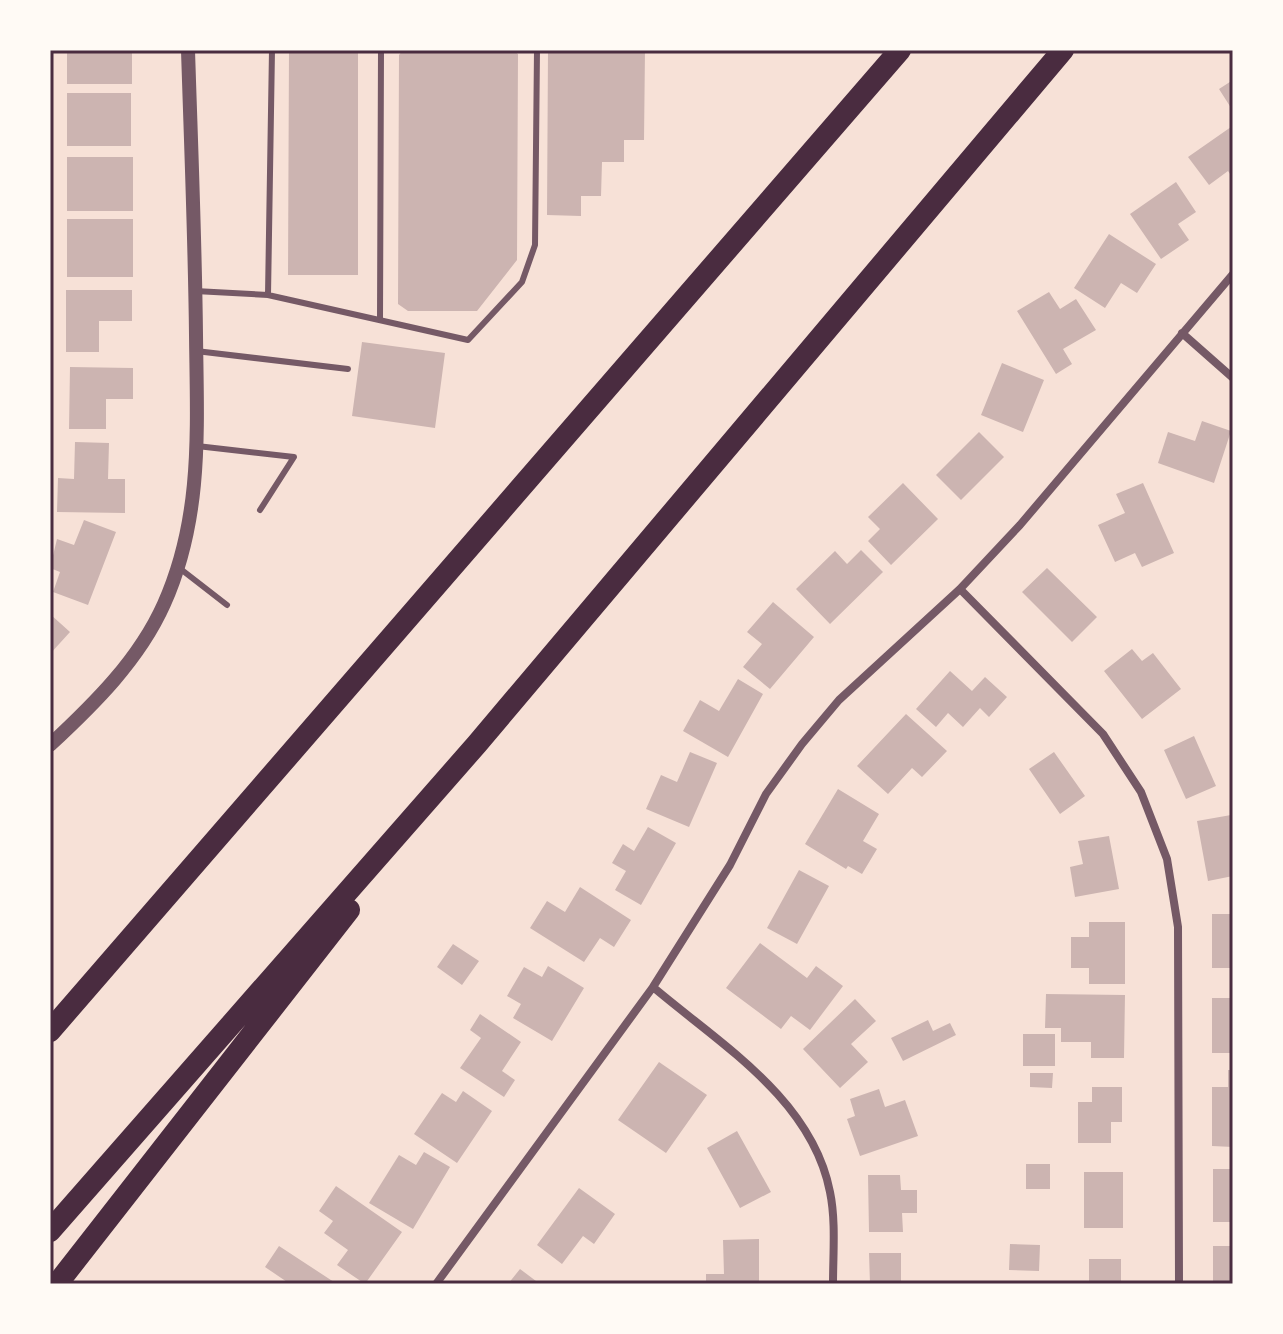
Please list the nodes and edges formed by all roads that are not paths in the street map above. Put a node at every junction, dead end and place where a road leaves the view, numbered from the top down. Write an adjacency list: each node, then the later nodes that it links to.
1 (188, 50): 10 (street)
2 (272, 50): 11 (lane)
3 (381, 50): 12 (lane)
4 (537, 50): 12 (lane)
5 (884, 50): 8 (highway)
6 (900, 50): 8 (highway)
7 (1065, 50): 22 (highway)
8 (834, 127): 25 (highway)
9 (1233, 274): 13 (street)
10 (195, 291): 11 (lane); 14 (street)
11 (268, 295): 12 (lane)
12 (380, 320)
13 (1182, 333): 16 (street); 20 (street)
14 (196, 351): 15 (lane); 17 (street)
15 (348, 369)
16 (1233, 378)
17 (197, 446): 18 (lane); 19 (street)
18 (260, 510)
19 (178, 567): 21 (lane); 23 (street)
20 (960, 589): 24 (street); 30 (street)
21 (227, 605)
22 (477, 744): 26 (highway); 27 (highway)
23 (50, 745)
24 (653, 987): 28 (street); 29 (street)
25 (50, 1031)
26 (50, 1231)
27 (57, 1284)
28 (436, 1284)
29 (833, 1284)
30 (1179, 1284)

